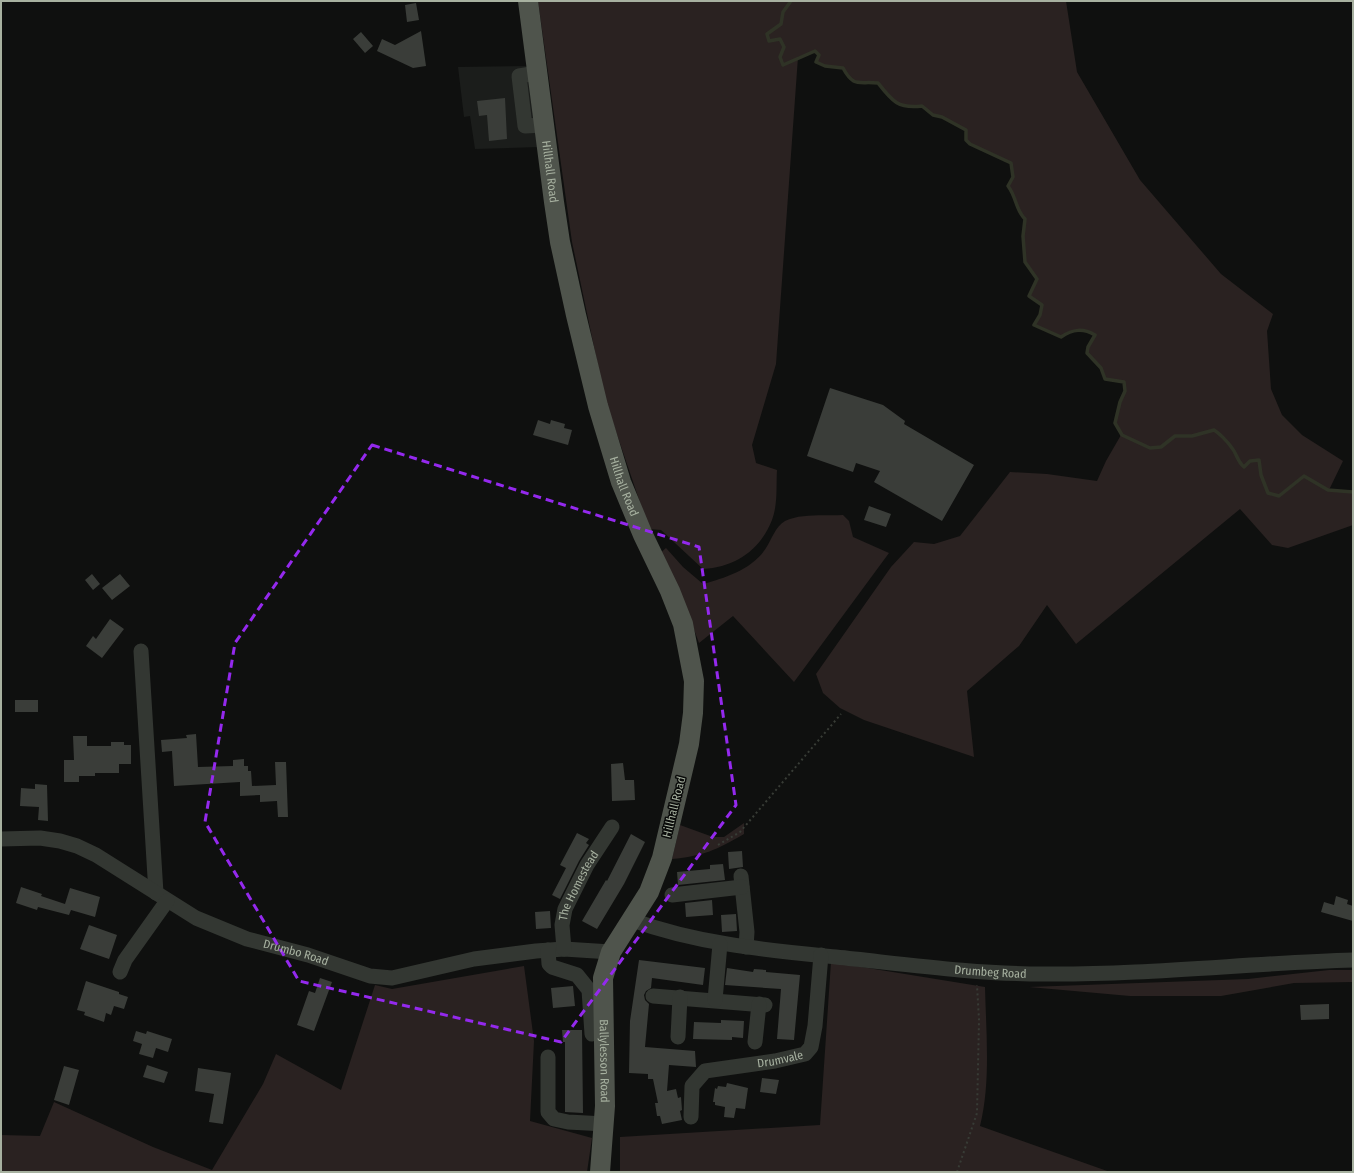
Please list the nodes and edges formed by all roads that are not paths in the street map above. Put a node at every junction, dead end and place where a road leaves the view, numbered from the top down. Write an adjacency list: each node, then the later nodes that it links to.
1 (528, 1): 7 (main road, Hillhall Road)
2 (141, 651): 6 (street)
3 (612, 827): 11 (street, The Homestead)
4 (1, 839): 6 (street, Drumbo Road)
5 (672, 895): 9 (street)
6 (161, 897): 10 (street, Drumbo Road); 15 (street)
7 (632, 920): 8 (street, Drumbeg Road); 12 (main road, Hillhall Road)
8 (720, 944): 9 (street, Drumbeg Road); 18 (street)
9 (746, 948): 13 (street, Drumbeg Road)
10 (548, 950): 11 (street, Drumbo Road); 19 (street)
11 (564, 950): 12 (street, Drumbo Road)
12 (611, 952): 24 (main road, Ballylesson Road)
13 (821, 955): 14 (street, Drumbeg Road); 23 (street, Drumvale)
14 (1353, 960)
15 (120, 972)
16 (654, 996): 17 (street)
17 (680, 997): 18 (street); 20 (street)
18 (715, 1000): 21 (street)
19 (592, 1034)
20 (678, 1037)
21 (755, 1042)
22 (548, 1057): 24 (street)
23 (691, 1117)
24 (605, 1124): 25 (main road, Ballylesson Road)
25 (600, 1172)

